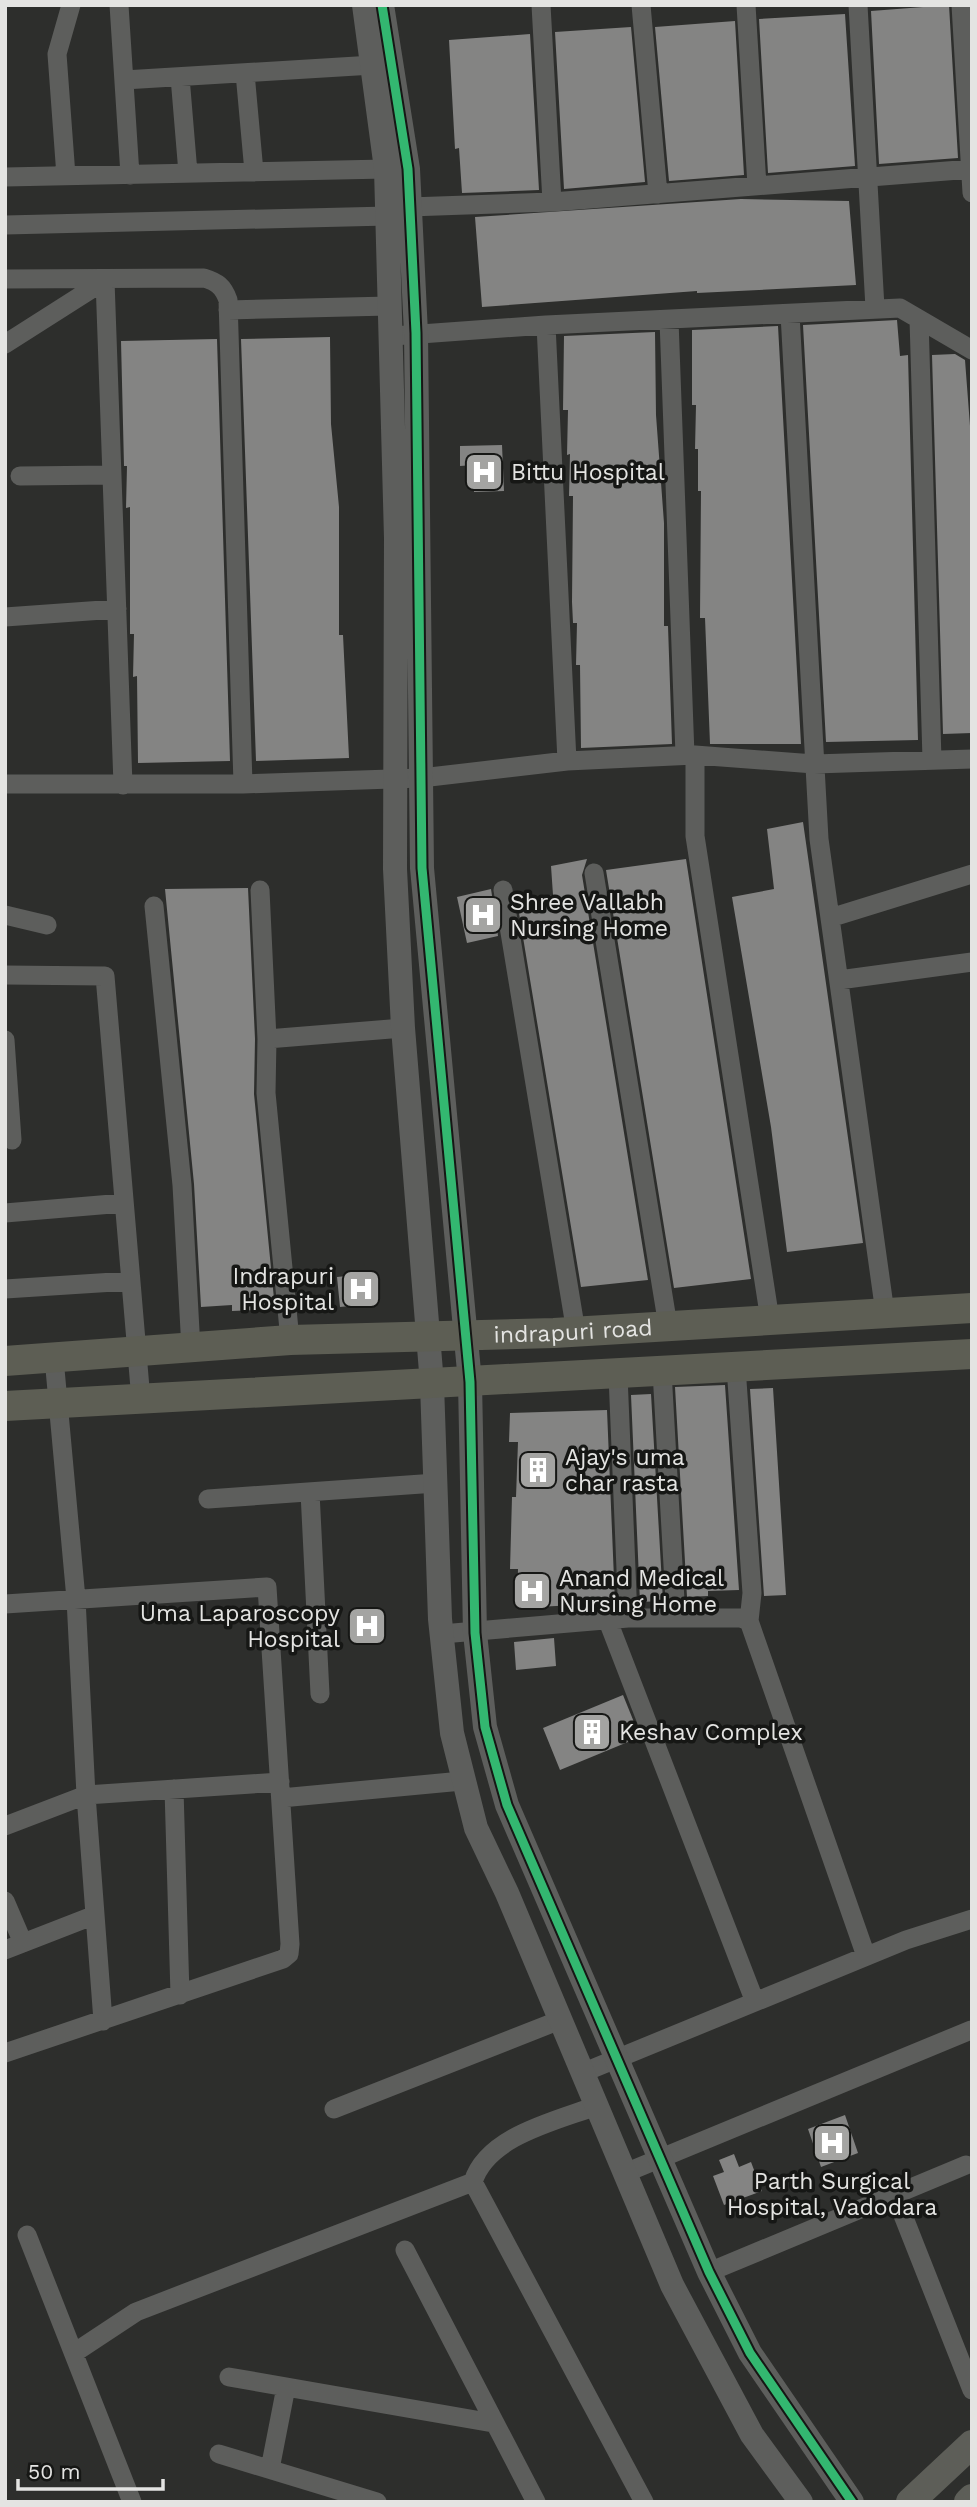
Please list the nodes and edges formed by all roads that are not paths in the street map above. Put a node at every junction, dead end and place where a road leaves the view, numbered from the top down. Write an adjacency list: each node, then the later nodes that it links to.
1 (71, 5): 21 (street)
2 (119, 5): 14 (street)
3 (364, 5): 11 (street)
4 (382, 5): 28 (street)
5 (541, 5): 27 (street)
6 (641, 5): 26 (street)
7 (746, 5): 24 (street)
8 (858, 5): 23 (street)
9 (961, 5): 10 (street)
10 (967, 36): 15 (street)
11 (373, 65): 12 (street); 16 (street)
12 (245, 73): 13 (street); 18 (street)
13 (180, 77): 14 (street); 19 (street)
14 (124, 80): 20 (street)
15 (969, 107): 17 (street)
16 (386, 169): 18 (street); 28 (street)
17 (971, 169): 23 (street); 25 (street)
18 (254, 172): 19 (street)
19 (188, 173): 20 (street)
20 (130, 174): 21 (street)
21 (66, 176): 22 (street)
22 (5, 177)
23 (869, 177): 24 (street); 33 (street)
24 (757, 186): 26 (street)
25 (972, 193)
26 (658, 194): 27 (street)
27 (552, 202): 28 (street)
28 (398, 212): 29 (street); 32 (street); 39 (street)
29 (5, 225)
30 (5, 279): 31 (street)
31 (105, 280): 34 (street); 40 (street); 42 (street)
32 (389, 306): 34 (street); 39 (street)
33 (875, 308): 35 (street); 36 (street)
34 (228, 310): 53 (street)
35 (790, 314): 37 (street); 50 (street)
36 (919, 319): 41 (street); 48 (street)
37 (668, 320): 38 (street); 46 (street)
38 (546, 325): 39 (street); 49 (street)
39 (405, 334): 51 (street)
40 (5, 344)
41 (972, 350)
42 (112, 475): 43 (street); 44 (street)
43 (20, 476)
44 (117, 609): 45 (street); 54 (street)
45 (5, 617)
46 (690, 755): 49 (street); 50 (street); 76 (street)
47 (972, 759): 48 (street)
48 (932, 760): 50 (street)
49 (567, 761): 51 (street)
50 (814, 764): 61 (street)
51 (409, 779): 53 (street); 66 (street); 79 (street)
52 (5, 784): 54 (street)
53 (243, 784): 54 (street)
54 (123, 785)
55 (594, 873): 77 (street)
56 (972, 874): 61 (street)
57 (260, 890): 67 (street)
58 (503, 890): 78 (street)
59 (154, 906): 82 (street)
60 (5, 915): 62 (street)
61 (830, 918): 65 (street)
62 (47, 925)
63 (972, 962): 65 (street)
64 (5, 975): 70 (street)
65 (839, 980): 75 (street)
66 (403, 1028): 67 (street); 80 (street)
67 (267, 1039): 81 (street)
68 (5, 1040): 69 (street)
69 (12, 1140)
70 (124, 1203): 71 (street); 72 (street)
71 (5, 1213)
72 (130, 1281): 73 (street); 83 (street)
73 (5, 1289)
74 (972, 1308): 75 (main road, indrapuri road)
75 (885, 1313): 76 (main road, indrapuri road)
76 (770, 1320): 77 (main road, indrapuri road)
77 (667, 1326): 78 (main road, indrapuri road)
78 (576, 1332): 79 (main road, indrapuri road)
79 (467, 1333): 80 (main road, indrapuri road); 90 (street)
80 (429, 1335): 81 (main road, indrapuri road); 91 (street)
81 (290, 1340): 82 (main road, indrapuri road)
82 (191, 1349): 83 (main road, indrapuri road)
83 (136, 1353): 85 (main road, indrapuri road); 92 (street)
84 (972, 1354): 87 (main road, indrapuri road)
85 (54, 1358): 86 (main road, indrapuri road); 93 (street)
86 (5, 1361)
87 (736, 1367): 88 (main road, indrapuri road); 102 (street)
88 (662, 1371): 89 (main road, indrapuri road); 100 (street)
89 (618, 1375): 90 (main road, indrapuri road); 101 (street)
90 (470, 1382): 91 (main road, indrapuri road); 103 (street)
91 (432, 1384): 92 (main road, indrapuri road); 95 (street)
92 (141, 1400): 93 (main road, indrapuri road)
93 (58, 1405): 94 (main road, indrapuri road); 98 (street)
94 (5, 1406)
95 (436, 1483): 96 (street); 104 (street)
96 (310, 1492): 97 (street); 105 (street)
97 (208, 1499)
98 (76, 1600): 99 (street); 108 (street); 109 (street)
99 (5, 1604)
100 (676, 1618): 101 (street); 102 (street)
101 (618, 1619): 103 (street); 119 (street)
102 (749, 1621): 117 (street)
103 (475, 1633): 104 (street); 111 (street)
104 (442, 1634): 106 (street)
105 (320, 1694)
106 (462, 1781): 108 (street); 112 (street)
107 (174, 1789): 108 (street); 109 (street); 118 (street)
108 (280, 1790): 118 (street)
109 (86, 1795): 110 (street); 114 (street)
110 (5, 1826)
111 (538, 1878): 112 (street); 124 (street)
112 (507, 1893): 120 (street)
113 (5, 1901): 116 (street)
114 (95, 1915): 116 (street); 121 (street)
115 (972, 1919): 117 (street)
116 (14, 1947)
117 (866, 1956): 119 (street)
118 (180, 1995): 121 (street)
119 (755, 2002): 124 (street)
120 (560, 2020): 125 (street); 127 (street)
121 (103, 2021): 123 (street)
122 (971, 2030): 128 (street)
123 (5, 2053)
124 (615, 2059): 125 (street); 128 (street)
125 (582, 2073): 126 (street)
126 (596, 2106): 130 (street); 131 (street)
127 (334, 2109)
128 (660, 2157): 130 (street); 135 (street)
129 (966, 2165): 132 (street)
130 (625, 2173): 148 (street)
131 (473, 2182): 136 (street); 147 (street)
132 (895, 2195): 135 (street); 139 (street)
133 (27, 2235): 136 (street)
134 (405, 2250): 140 (street)
135 (709, 2272): 149 (street)
136 (74, 2353): 144 (street)
137 (229, 2377): 138 (street)
138 (286, 2387): 140 (street); 143 (street)
139 (972, 2390)
140 (493, 2423): 146 (street)
141 (972, 2444): 150 (main road)
142 (219, 2454): 143 (street)
143 (270, 2469): 145 (street)
144 (132, 2502)
145 (377, 2502)
146 (536, 2502)
147 (644, 2502)
148 (801, 2502)
149 (852, 2502)
150 (910, 2502)

